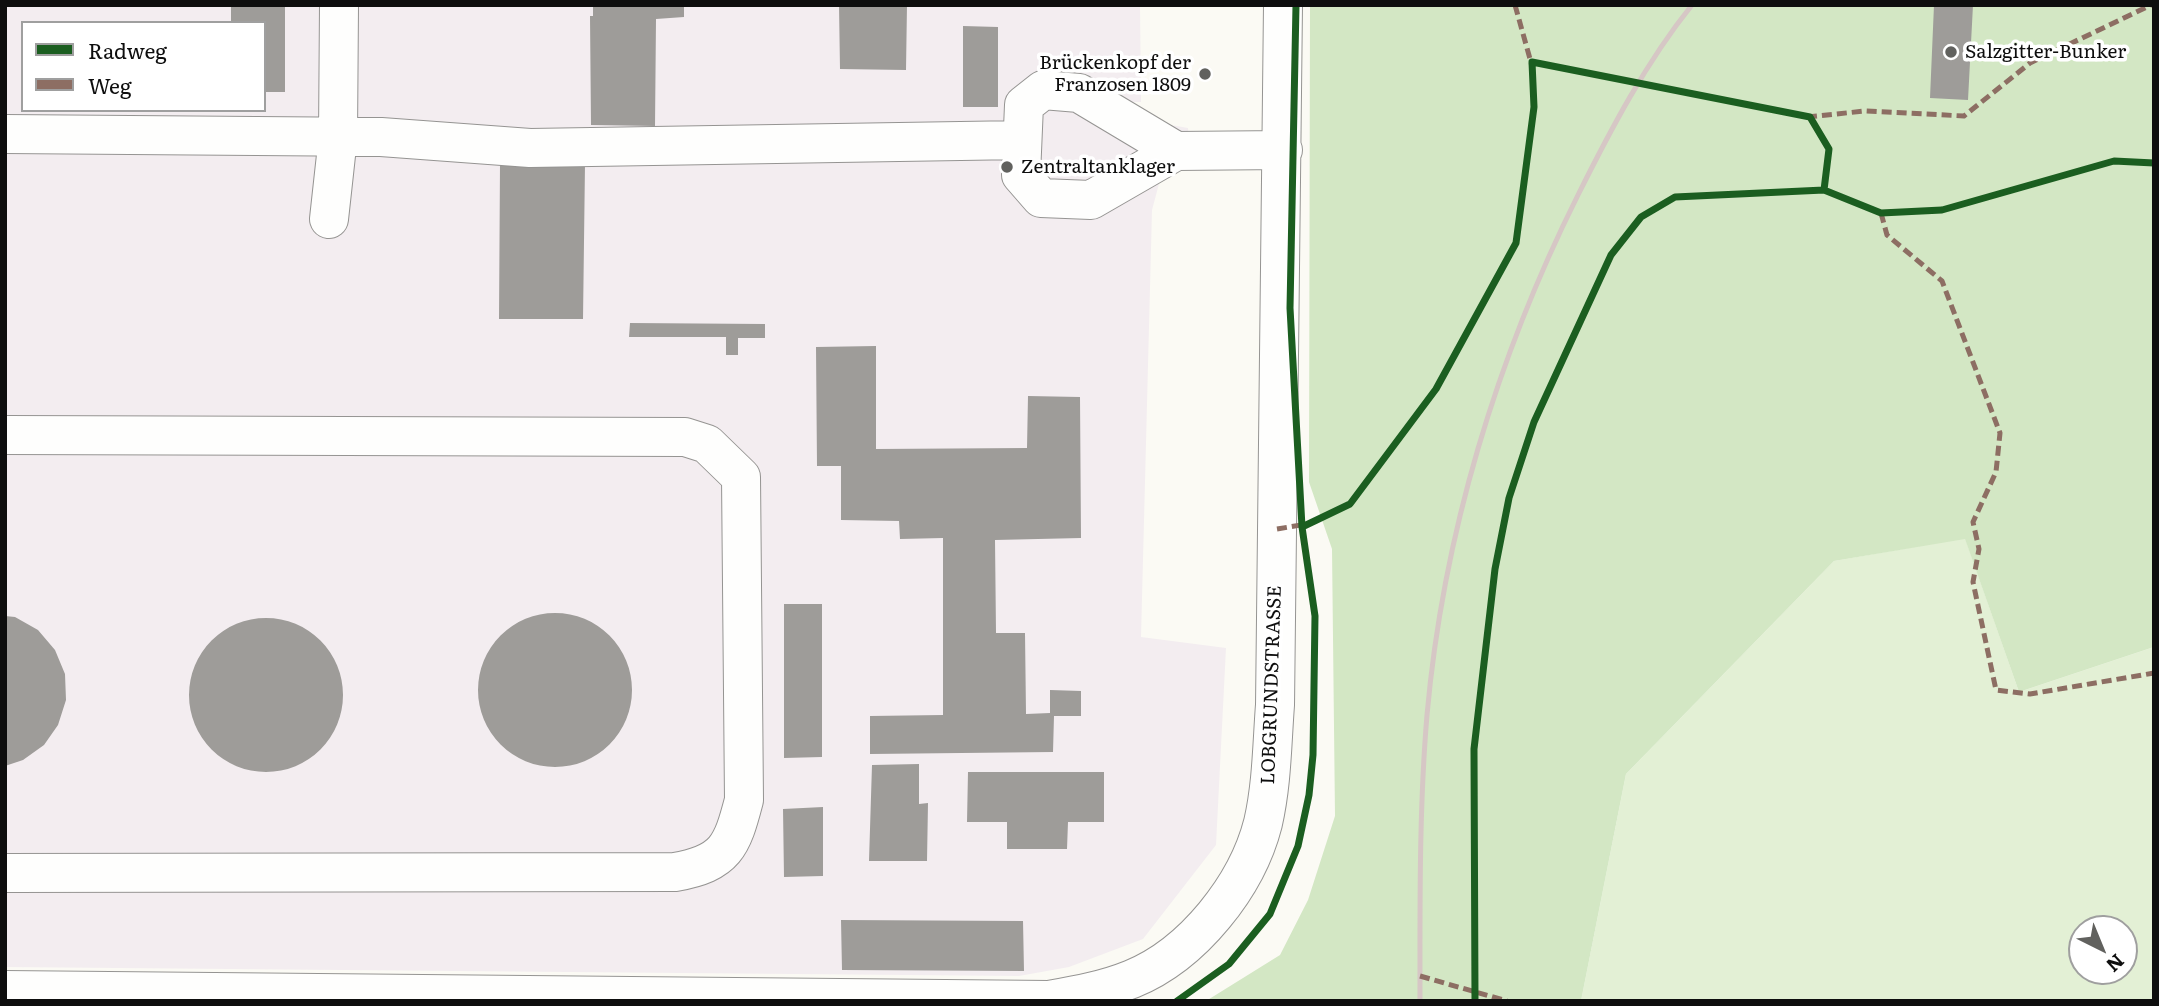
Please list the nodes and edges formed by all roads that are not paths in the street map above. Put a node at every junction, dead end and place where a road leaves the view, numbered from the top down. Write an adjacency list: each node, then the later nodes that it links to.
1 (339, 5): 4 (street)
2 (1283, 5): 6 (street, LOBGRUNDSTRASSE)
3 (5, 134): 4 (street)
4 (338, 137): 5 (street); 8 (street)
5 (1022, 140): 7 (street); 7 (street)
6 (1283, 150): 7 (street); 12 (street, LOBGRUNDSTRASSE)
7 (1176, 151)
8 (329, 219)
9 (5, 435): 10 (street)
10 (5, 873)
11 (5, 990): 12 (street, LOBGRUNDSTRASSE)
12 (446, 996)

